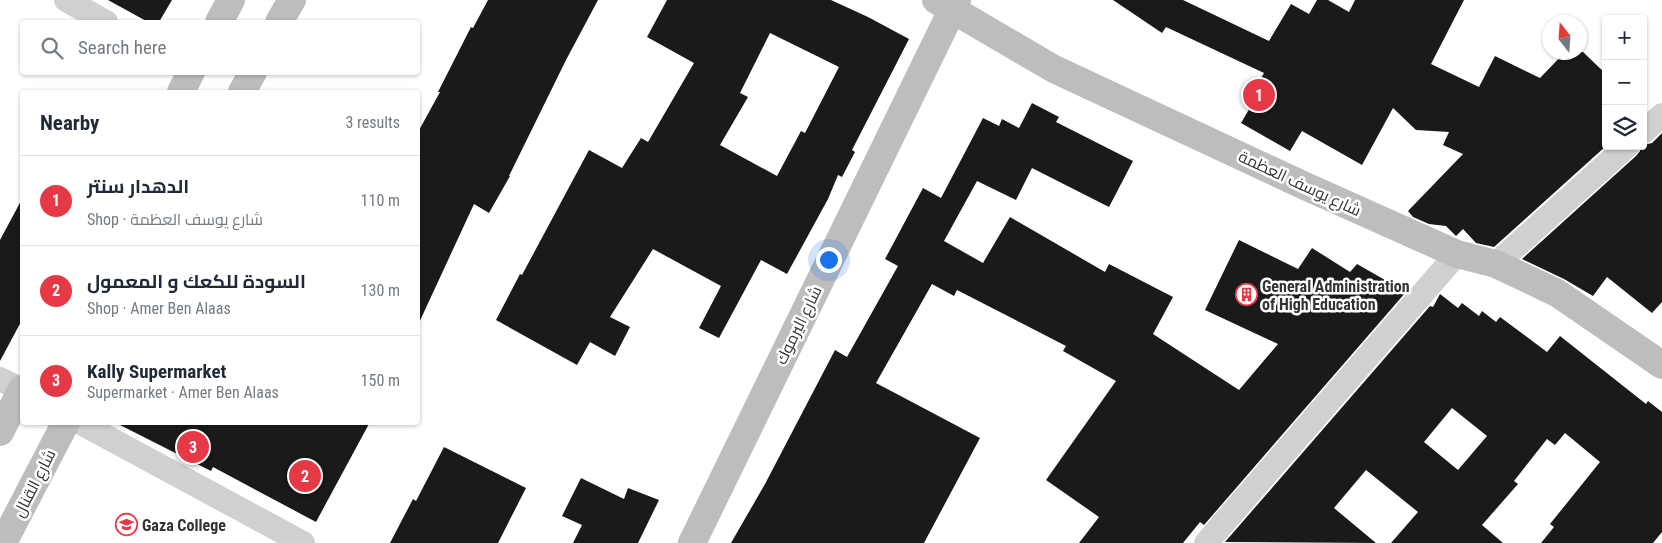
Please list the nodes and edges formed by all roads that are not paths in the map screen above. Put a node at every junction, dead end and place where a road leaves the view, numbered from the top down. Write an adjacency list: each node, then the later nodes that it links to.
1 (66, 0): 5 (street)
2 (231, 0): 6 (street)
3 (292, 0): 7 (street)
4 (949, 3): 15 (street, شارع يوسف العظمة); 26 (street, شارع اليرموك)
5 (102, 20)
6 (220, 20)
7 (281, 20)
8 (189, 75): 10 (street)
9 (251, 75): 11 (street)
10 (181, 90)
11 (243, 90)
12 (1662, 115): 13 (street)
13 (1647, 128)
14 (1623, 150): 16 (street)
15 (1457, 254): 16 (street, شارع يوسف العظمة); 27 (street)
16 (1496, 264): 17 (street, شارع يوسف العظمة)
17 (1662, 365)
18 (0, 379): 19 (street)
19 (20, 389)
20 (20, 394): 23 (street)
21 (64, 425): 24 (street, شارع القنال)
22 (85, 425): 25 (street)
23 (0, 432)
24 (3, 543)
25 (303, 543)
26 (692, 543)
27 (1206, 543)

